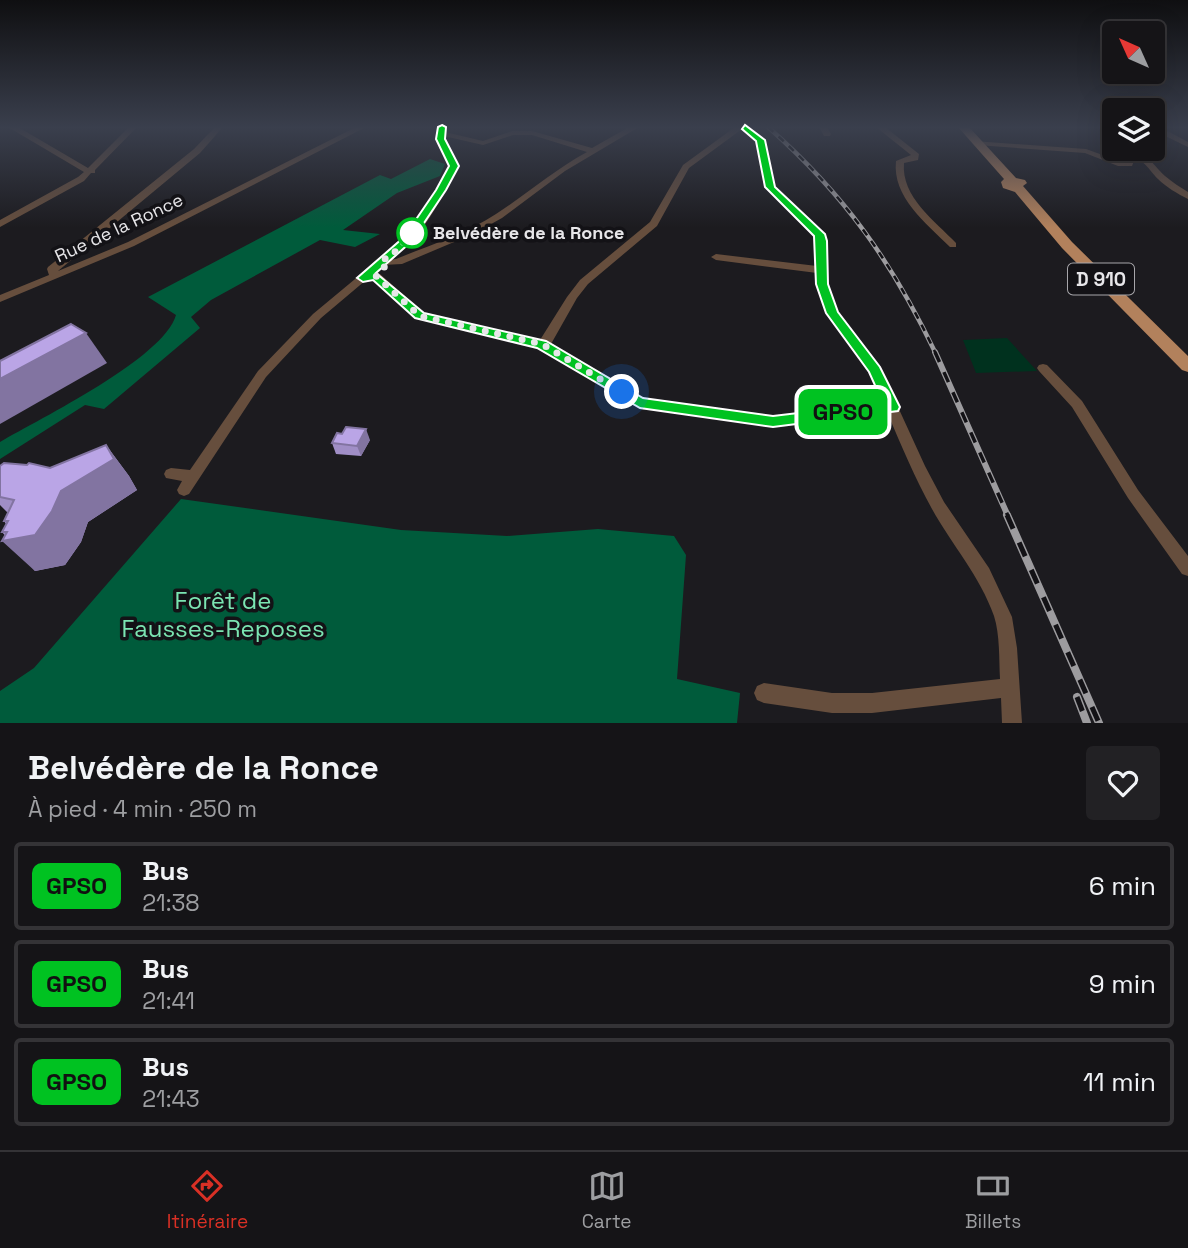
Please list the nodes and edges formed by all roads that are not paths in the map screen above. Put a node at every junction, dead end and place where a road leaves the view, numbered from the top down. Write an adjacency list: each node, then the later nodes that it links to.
1 (68, 161): 14 (street)
2 (102, 161): 14 (street)
3 (186, 161): 22 (street)
4 (296, 161): 22 (street, Rue de la Ronce)
5 (451, 161): 19 (street)
6 (577, 161): 19 (street)
7 (695, 161): 25 (street)
8 (764, 161): 20 (street)
9 (901, 161): 17 (street)
10 (993, 161): 26 (main road, D 910)
11 (1115, 161): 12 (street)
12 (1129, 161)
13 (1147, 161): 15 (street)
14 (92, 171): 16 (street)
15 (1188, 196)
16 (1, 223)
17 (953, 245)
18 (716, 257): 20 (street)
19 (392, 259): 21 (street); 23 (street)
20 (821, 270): 28 (street)
21 (376, 276): 23 (street); 25 (street)
22 (55, 277): 24 (street, Rue de la Ronce)
23 (363, 278): 30 (street)
24 (1, 298)
25 (542, 344): 28 (street)
26 (1188, 366)
27 (1043, 368): 32 (street)
28 (892, 407): 33 (street)
29 (171, 474): 30 (street)
30 (194, 476): 31 (street)
31 (184, 490)
32 (1188, 569)
33 (1009, 688): 34 (street); 35 (street)
34 (764, 693)
35 (1012, 723)

